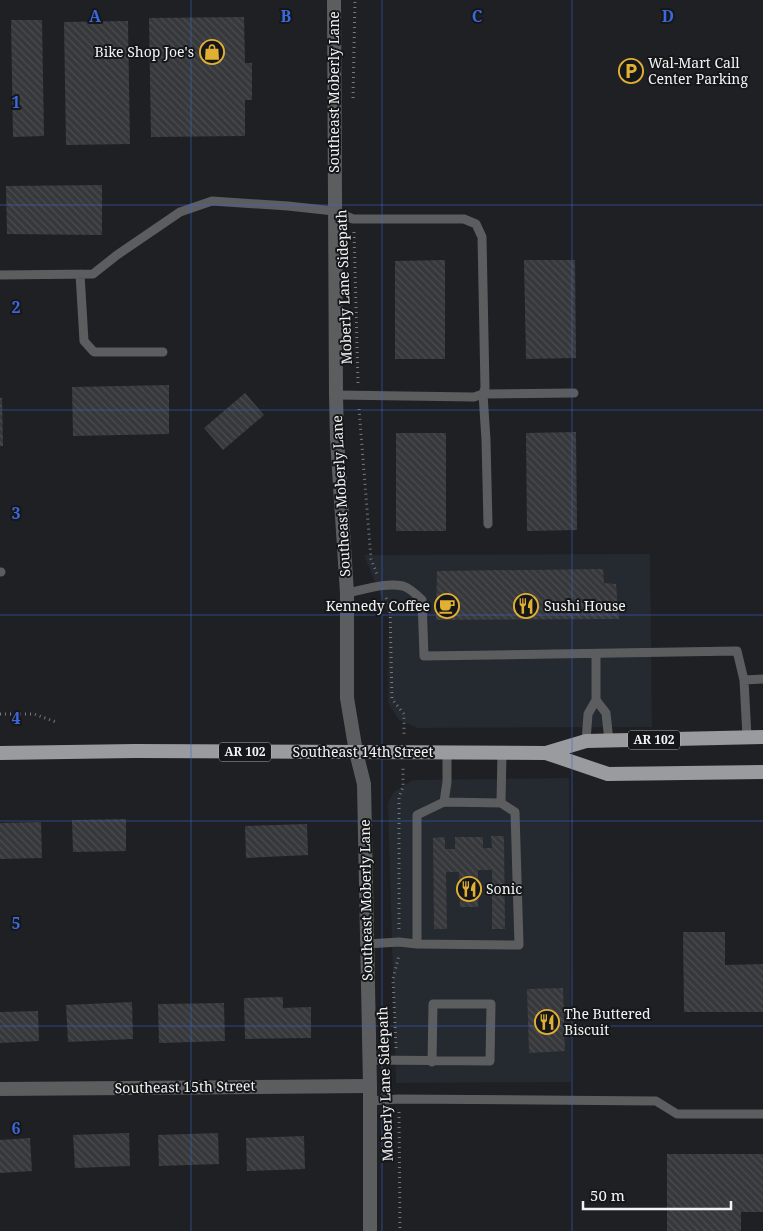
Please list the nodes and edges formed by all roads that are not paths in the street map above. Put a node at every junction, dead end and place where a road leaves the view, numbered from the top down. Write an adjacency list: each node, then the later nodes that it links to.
1 (334, 0): 2 (street, Southeast Moberly Lane)
2 (334, 211): 4 (lane); 7 (lane); 8 (street, Southeast Moberly Lane)
3 (0, 274): 4 (lane)
4 (80, 274): 5 (lane)
5 (163, 352)
6 (574, 392): 7 (lane)
7 (483, 394): 8 (lane); 9 (lane)
8 (336, 395): 10 (street, Southeast Moberly Lane)
9 (488, 524)
10 (347, 593): 11 (lane); 19 (street, Southeast Moberly Lane)
11 (596, 654): 13 (lane); 14 (lane)
12 (763, 679): 13 (lane)
13 (744, 680): 15 (lane)
14 (596, 700): 17 (lane); 18 (lane)
15 (747, 737): 16 (main road, Southeast 14th Street / AR 102); 18 (main road, Southeast 14th Street / AR 102)
16 (763, 737)
17 (586, 741): 18 (main road, Southeast 14th Street / AR 102); 20 (main road, Southeast 14th Street / AR 102)
18 (609, 741)
19 (356, 752): 21 (main road, Southeast 14th Street / AR 102); 22 (main road, Southeast 14th Street / AR 102); 27 (street, Southeast Moberly Lane)
20 (546, 752): 23 (main road, Southeast 14th Street / AR 102); 24 (main road, Southeast 14th Street / AR 102)
21 (0, 753)
22 (447, 753): 23 (main road, Southeast 14th Street / AR 102); 25 (lane)
23 (502, 753): 26 (lane)
24 (763, 772)
25 (444, 802): 26 (lane); 28 (lane)
26 (501, 803): 28 (lane)
27 (367, 944): 28 (lane); 29 (street, Southeast Moberly Lane)
28 (417, 944)
29 (368, 1060): 30 (lane); 31 (street, Southeast Moberly Lane)
30 (432, 1062): 30 (lane)
31 (370, 1086): 32 (street, Southeast 15th Street); 33 (street, Southeast Moberly Lane)
32 (0, 1089)
33 (370, 1101): 34 (lane); 35 (street, Southeast Moberly Lane)
34 (763, 1114)
35 (370, 1231)

